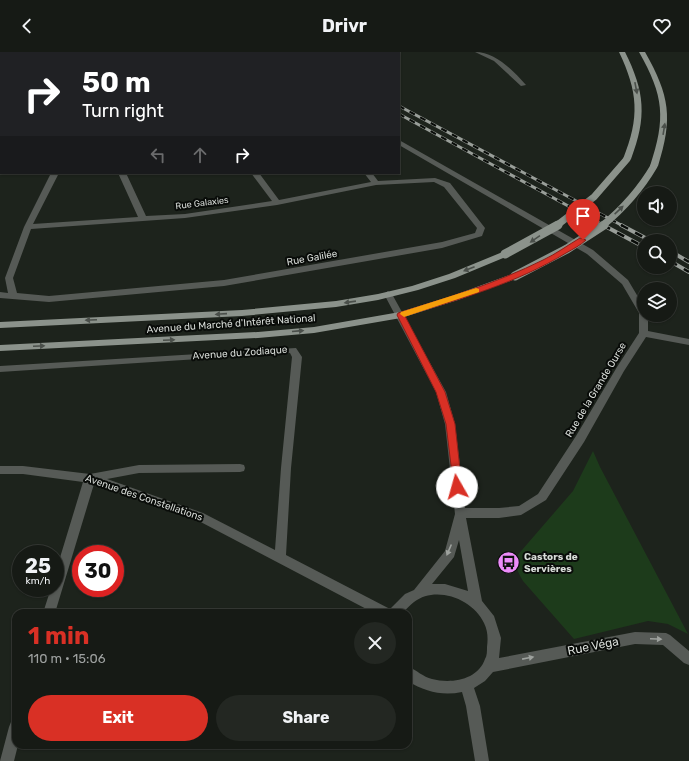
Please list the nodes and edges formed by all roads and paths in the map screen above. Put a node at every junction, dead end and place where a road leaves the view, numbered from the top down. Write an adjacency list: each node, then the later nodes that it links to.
1 (478, 52): 4 (street)
2 (622, 52): 14 (main road, Avenue du Marché d'Intérêt National, one-way to 14, bridge)
3 (642, 52): 17 (main road, Avenue du Marché d'Intérêt National, one-way to 3, bridge)
4 (523, 85)
5 (400, 143): 19 (street)
6 (54, 174): 13 (street)
7 (122, 174): 12 (street)
8 (256, 174): 11 (street)
9 (369, 174): 10 (street)
10 (376, 183): 11 (street, Rue Galaxies); 16 (street, Rue Galilée)
11 (277, 203): 12 (street, Rue Galaxies)
12 (143, 219): 13 (street, Rue Galaxies)
13 (28, 227): 16 (street)
14 (388, 294): 17 (street); 18 (main road, Avenue du Marché d'Intérêt National, one-way to 18)
15 (0, 295): 16 (street, Rue Galilée)
16 (14, 295)
17 (401, 315): 21 (main road, Avenue du Marché d'Intérêt National, one-way to 17); 26 (street)
18 (0, 325)
19 (644, 333): 20 (street); 26 (street, Rue de la Grande Ourse)
20 (689, 342)
21 (0, 348)
22 (0, 369): 27 (street, Avenue du Zodiaque)
23 (240, 468): 25 (street)
24 (0, 470): 25 (street, Avenue des Constellations)
25 (90, 478): 27 (street, Avenue des Constellations); 30 (street)
26 (460, 513): 28 (street, one-way to 28); 29 (street)
27 (280, 559): 31 (street, Avenue des Constellations)
28 (419, 592): 29 (street); 32 (street)
29 (476, 602): 34 (street)
30 (50, 609)
31 (378, 609)
32 (398, 609)
33 (689, 659): 34 (street, Rue Véga, one-way to 33)
34 (490, 666): 36 (street)
35 (412, 678): 36 (street)
36 (467, 685): 39 (street)
37 (12, 742): 38 (street)
38 (7, 761)
39 (482, 761)

